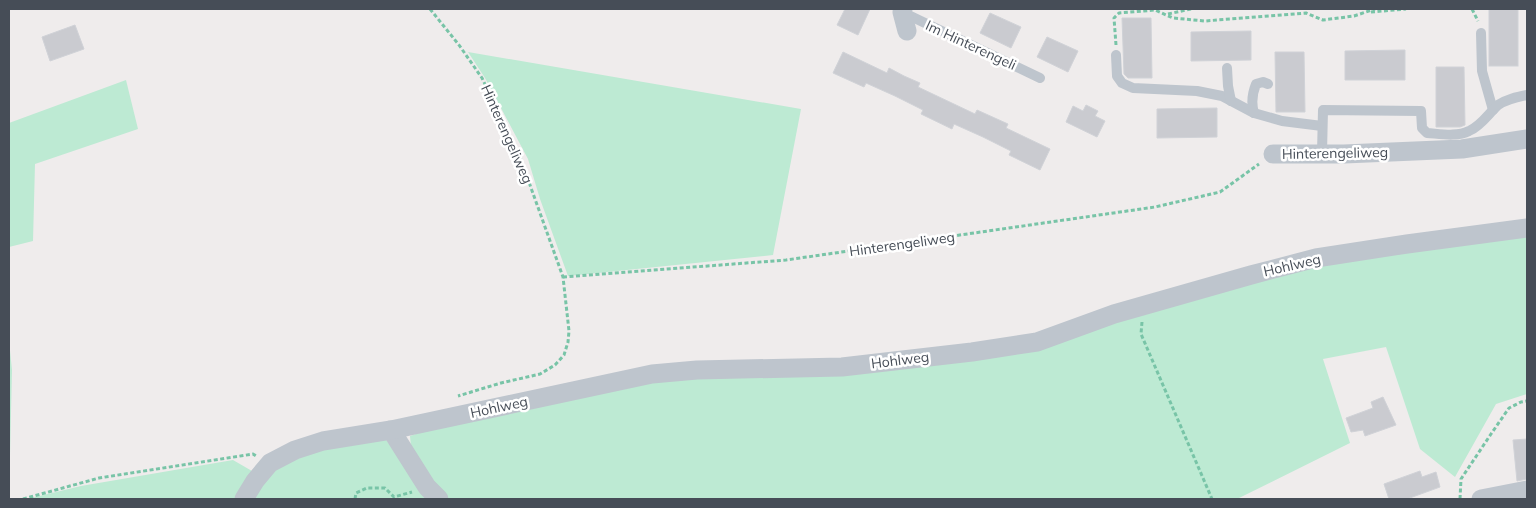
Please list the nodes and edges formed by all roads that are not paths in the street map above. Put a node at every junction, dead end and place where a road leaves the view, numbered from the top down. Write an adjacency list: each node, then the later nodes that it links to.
1 (902, 10): 2 (street, Im Hinterengeli); 6 (lane, Im Hinterengeli)
2 (907, 31)
3 (1481, 33): 10 (lane)
4 (1116, 55): 9 (lane)
5 (1227, 68): 9 (lane)
6 (1040, 78)
7 (1268, 84): 11 (lane)
8 (1527, 95): 10 (lane)
9 (1231, 101): 11 (lane)
10 (1493, 110): 12 (lane)
11 (1254, 114): 12 (lane)
12 (1322, 126): 14 (lane)
13 (1527, 138): 14 (street, Hinterengeliweg)
14 (1322, 153): 15 (street, Hinterengeliweg)
15 (1273, 154)
16 (1527, 228): 17 (street, Hohlweg)
17 (391, 430): 19 (street); 20 (street, Hohlweg)
18 (1527, 490): 21 (street)
19 (433, 493)
20 (244, 499)
21 (1481, 499)

